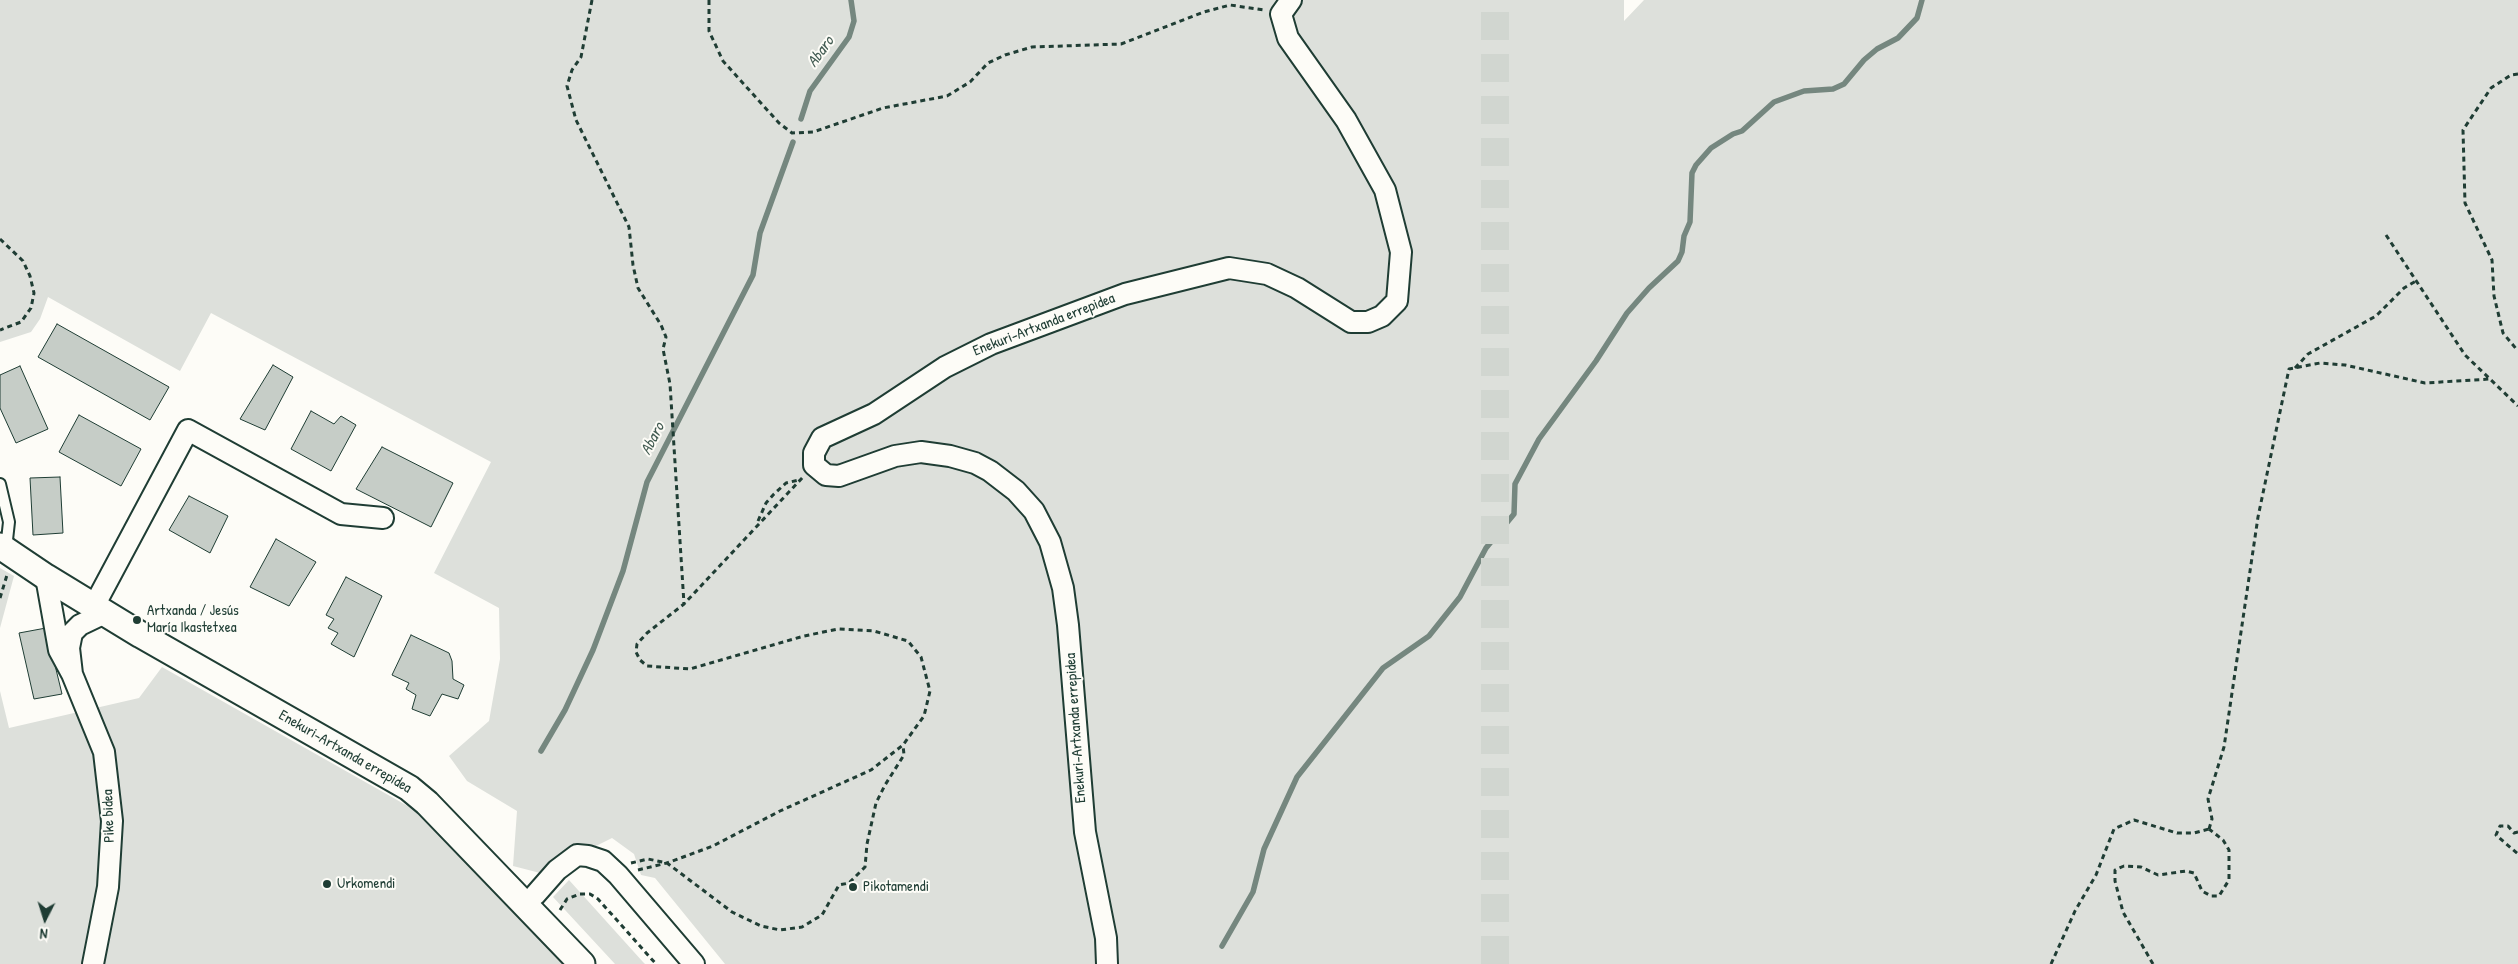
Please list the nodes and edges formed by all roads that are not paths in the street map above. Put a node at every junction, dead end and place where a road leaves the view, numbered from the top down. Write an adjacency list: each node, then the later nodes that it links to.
1 (1286, 7): 12 (street, Enekuri-Artxanda errepidea)
2 (0, 484): 4 (lane)
3 (383, 518): 6 (street)
4 (3, 548): 5 (street, Enekuri-Artxanda errepidea)
5 (46, 577): 6 (street, Enekuri-Artxanda errepidea); 7 (street, Pike bidea)
6 (100, 610): 7 (street, Pike bidea); 8 (street, Enekuri-Artxanda errepidea)
7 (72, 674): 9 (street, Pike bidea)
8 (530, 900): 10 (street, Enekuri-Artxanda errepidea); 11 (street)
9 (93, 964)
10 (582, 964)
11 (694, 964)
12 (1107, 964)

